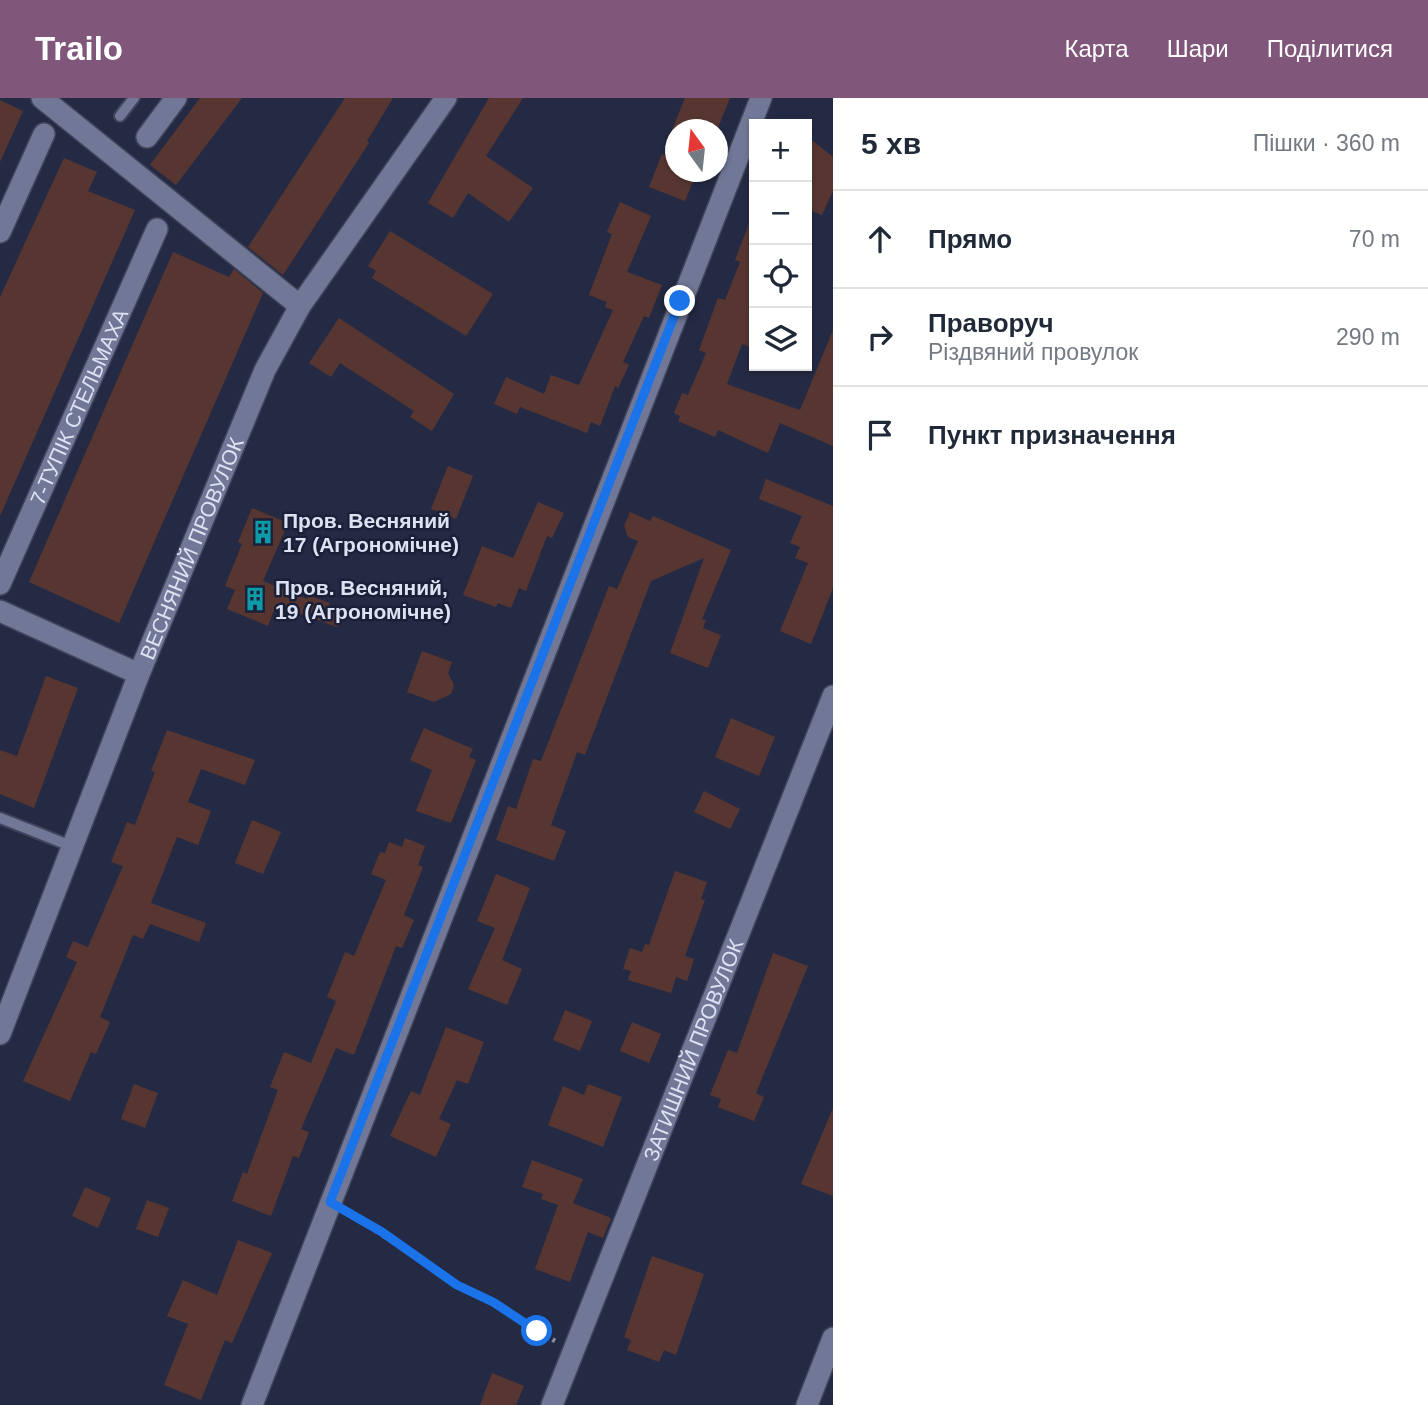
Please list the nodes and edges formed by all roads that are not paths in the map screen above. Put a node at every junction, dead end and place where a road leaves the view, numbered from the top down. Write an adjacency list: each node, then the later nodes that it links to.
1 (42, 98): 11 (street)
2 (134, 98): 6 (lane)
3 (176, 98): 8 (street)
4 (446, 98): 11 (street, ВЕСНЯНИЙ ПРОВУЛОК)
5 (761, 98): 20 (street)
6 (120, 116)
7 (44, 134): 10 (street)
8 (147, 137)
9 (157, 229): 12 (street, 7-ТУПІК СТЕЛЬМАХА)
10 (0, 232)
11 (300, 306): 14 (street, ВЕСНЯНИЙ ПРОВУЛОК)
12 (0, 584)
13 (0, 611): 14 (street)
14 (139, 674): 17 (street, ВЕСНЯНИЙ ПРОВУЛОК)
15 (833, 696): 21 (street, ЗАТИШНИЙ ПРОВУЛОК)
16 (0, 818): 17 (lane)
17 (71, 846): 18 (street, ВЕСНЯНИЙ ПРОВУЛОК)
18 (3, 1020)
19 (833, 1338): 22 (street)
20 (251, 1405)
21 (552, 1405)
22 (807, 1405)

